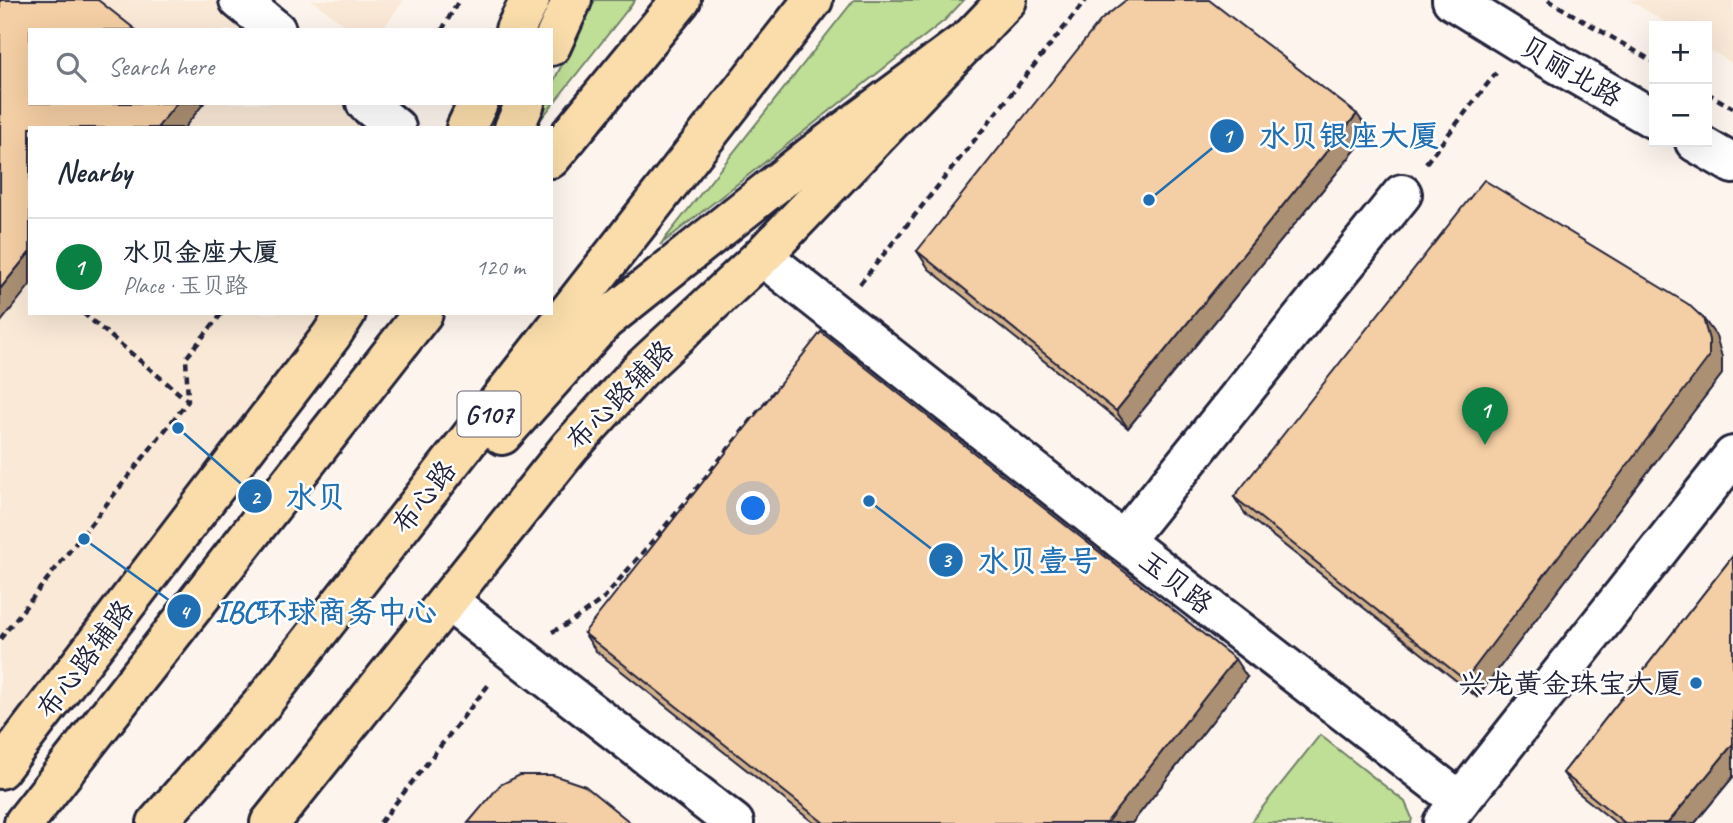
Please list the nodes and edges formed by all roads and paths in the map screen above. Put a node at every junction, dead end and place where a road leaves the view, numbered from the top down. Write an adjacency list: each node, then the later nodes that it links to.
1 (239, 0): 11 (street)
2 (459, 0): 12 (path)
3 (530, 0): 13 (main road)
4 (572, 0): 15 (main road)
5 (681, 0): 28 (main road)
6 (813, 0): 44 (main road, 布心路 / G107)
7 (1007, 0): 14 (main road, 布心路辅路)
8 (1086, 0): 32 (path)
9 (1452, 0): 16 (street, 贝丽北路)
10 (1548, 0): 17 (path)
11 (274, 28)
12 (443, 28)
13 (516, 28)
14 (977, 33): 31 (main road, 布心路辅路); 44 (main road)
15 (553, 42)
16 (1520, 42): 23 (street, 贝丽北路); 30 (path)
17 (1649, 59)
18 (1712, 96): 22 (path)
19 (368, 105): 24 (street)
20 (477, 105): 25 (main road)
21 (524, 105): 26 (main road)
22 (1733, 108)
23 (1649, 115)
24 (394, 126)
25 (467, 126)
26 (515, 126)
27 (1704, 147): 29 (street)
28 (553, 156)
29 (1733, 164)
30 (1402, 194): 40 (street)
31 (762, 256): 40 (street, 玉贝路); 41 (main road, 布心路辅路)
32 (860, 285)
33 (85, 315): 38 (path)
34 (220, 315): 38 (path)
35 (345, 315): 45 (main road, 布心路辅路)
36 (415, 321): 47 (main road)
37 (784, 380): 43 (path)
38 (188, 401): 42 (path)
39 (1733, 456): 46 (street)
40 (1123, 541): 46 (street, 玉贝路)
41 (448, 601): 43 (street); 49 (main road, 布心路辅路)
42 (0, 639)
43 (514, 652): 50 (path); 51 (street)
44 (261, 705): 48 (main road, 布心路 / G107)
45 (0, 769)
46 (1451, 812)
47 (24, 823)
48 (158, 823)
49 (270, 823)
50 (380, 823)
51 (734, 823)

